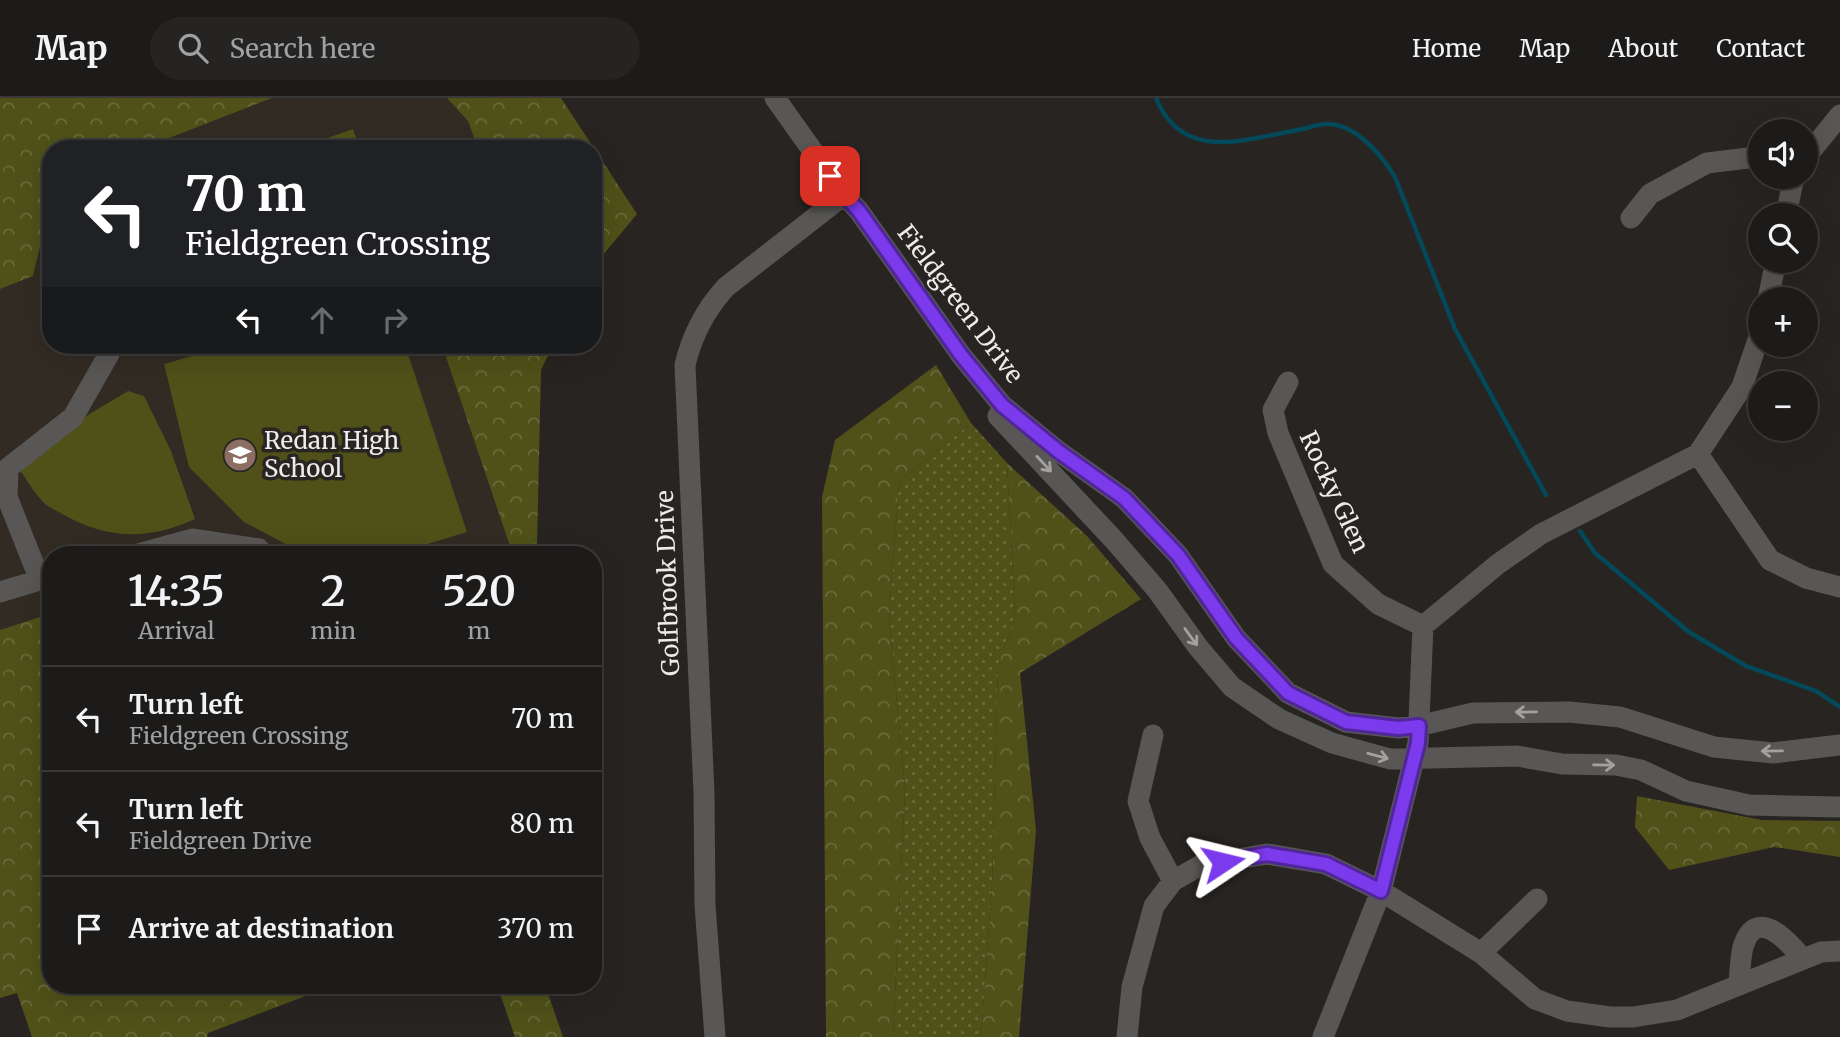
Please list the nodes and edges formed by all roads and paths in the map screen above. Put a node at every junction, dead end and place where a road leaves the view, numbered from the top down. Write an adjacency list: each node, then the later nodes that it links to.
1 (775, 98): 5 (street, Fieldgreen Drive)
2 (1840, 115): 3 (street)
3 (1818, 142)
4 (1748, 158): 6 (street)
5 (844, 195): 18 (street, Fieldgreen Drive); 21 (street, Fieldgreen Drive, one-way to 21); 30 (street, Golfbrook Drive)
6 (1631, 218)
7 (109, 354): 13 (street)
8 (1752, 357): 10 (street)
9 (1288, 383): 17 (street, Rocky Glen)
10 (1698, 454): 15 (street); 17 (street)
11 (167, 546): 12 (street)
12 (239, 546)
13 (42, 570)
14 (42, 579): 16 (street)
15 (1840, 587)
16 (0, 592)
17 (1423, 626): 18 (street)
18 (1419, 726): 20 (street, Fieldgreen Drive, one-way to 18); 21 (street)
19 (1153, 735): 23 (street)
20 (1840, 745)
21 (1414, 760): 22 (street, Fieldgreen Drive, one-way to 22); 24 (street)
22 (1840, 807)
23 (1173, 881): 24 (street); 31 (street)
24 (1381, 891): 27 (street); 32 (street)
25 (1537, 899): 27 (street)
26 (1840, 951): 28 (street)
27 (1481, 953): 29 (street)
28 (1803, 960): 29 (street); 29 (street)
29 (1739, 985)
30 (715, 1037)
31 (1127, 1037)
32 (1323, 1037)

